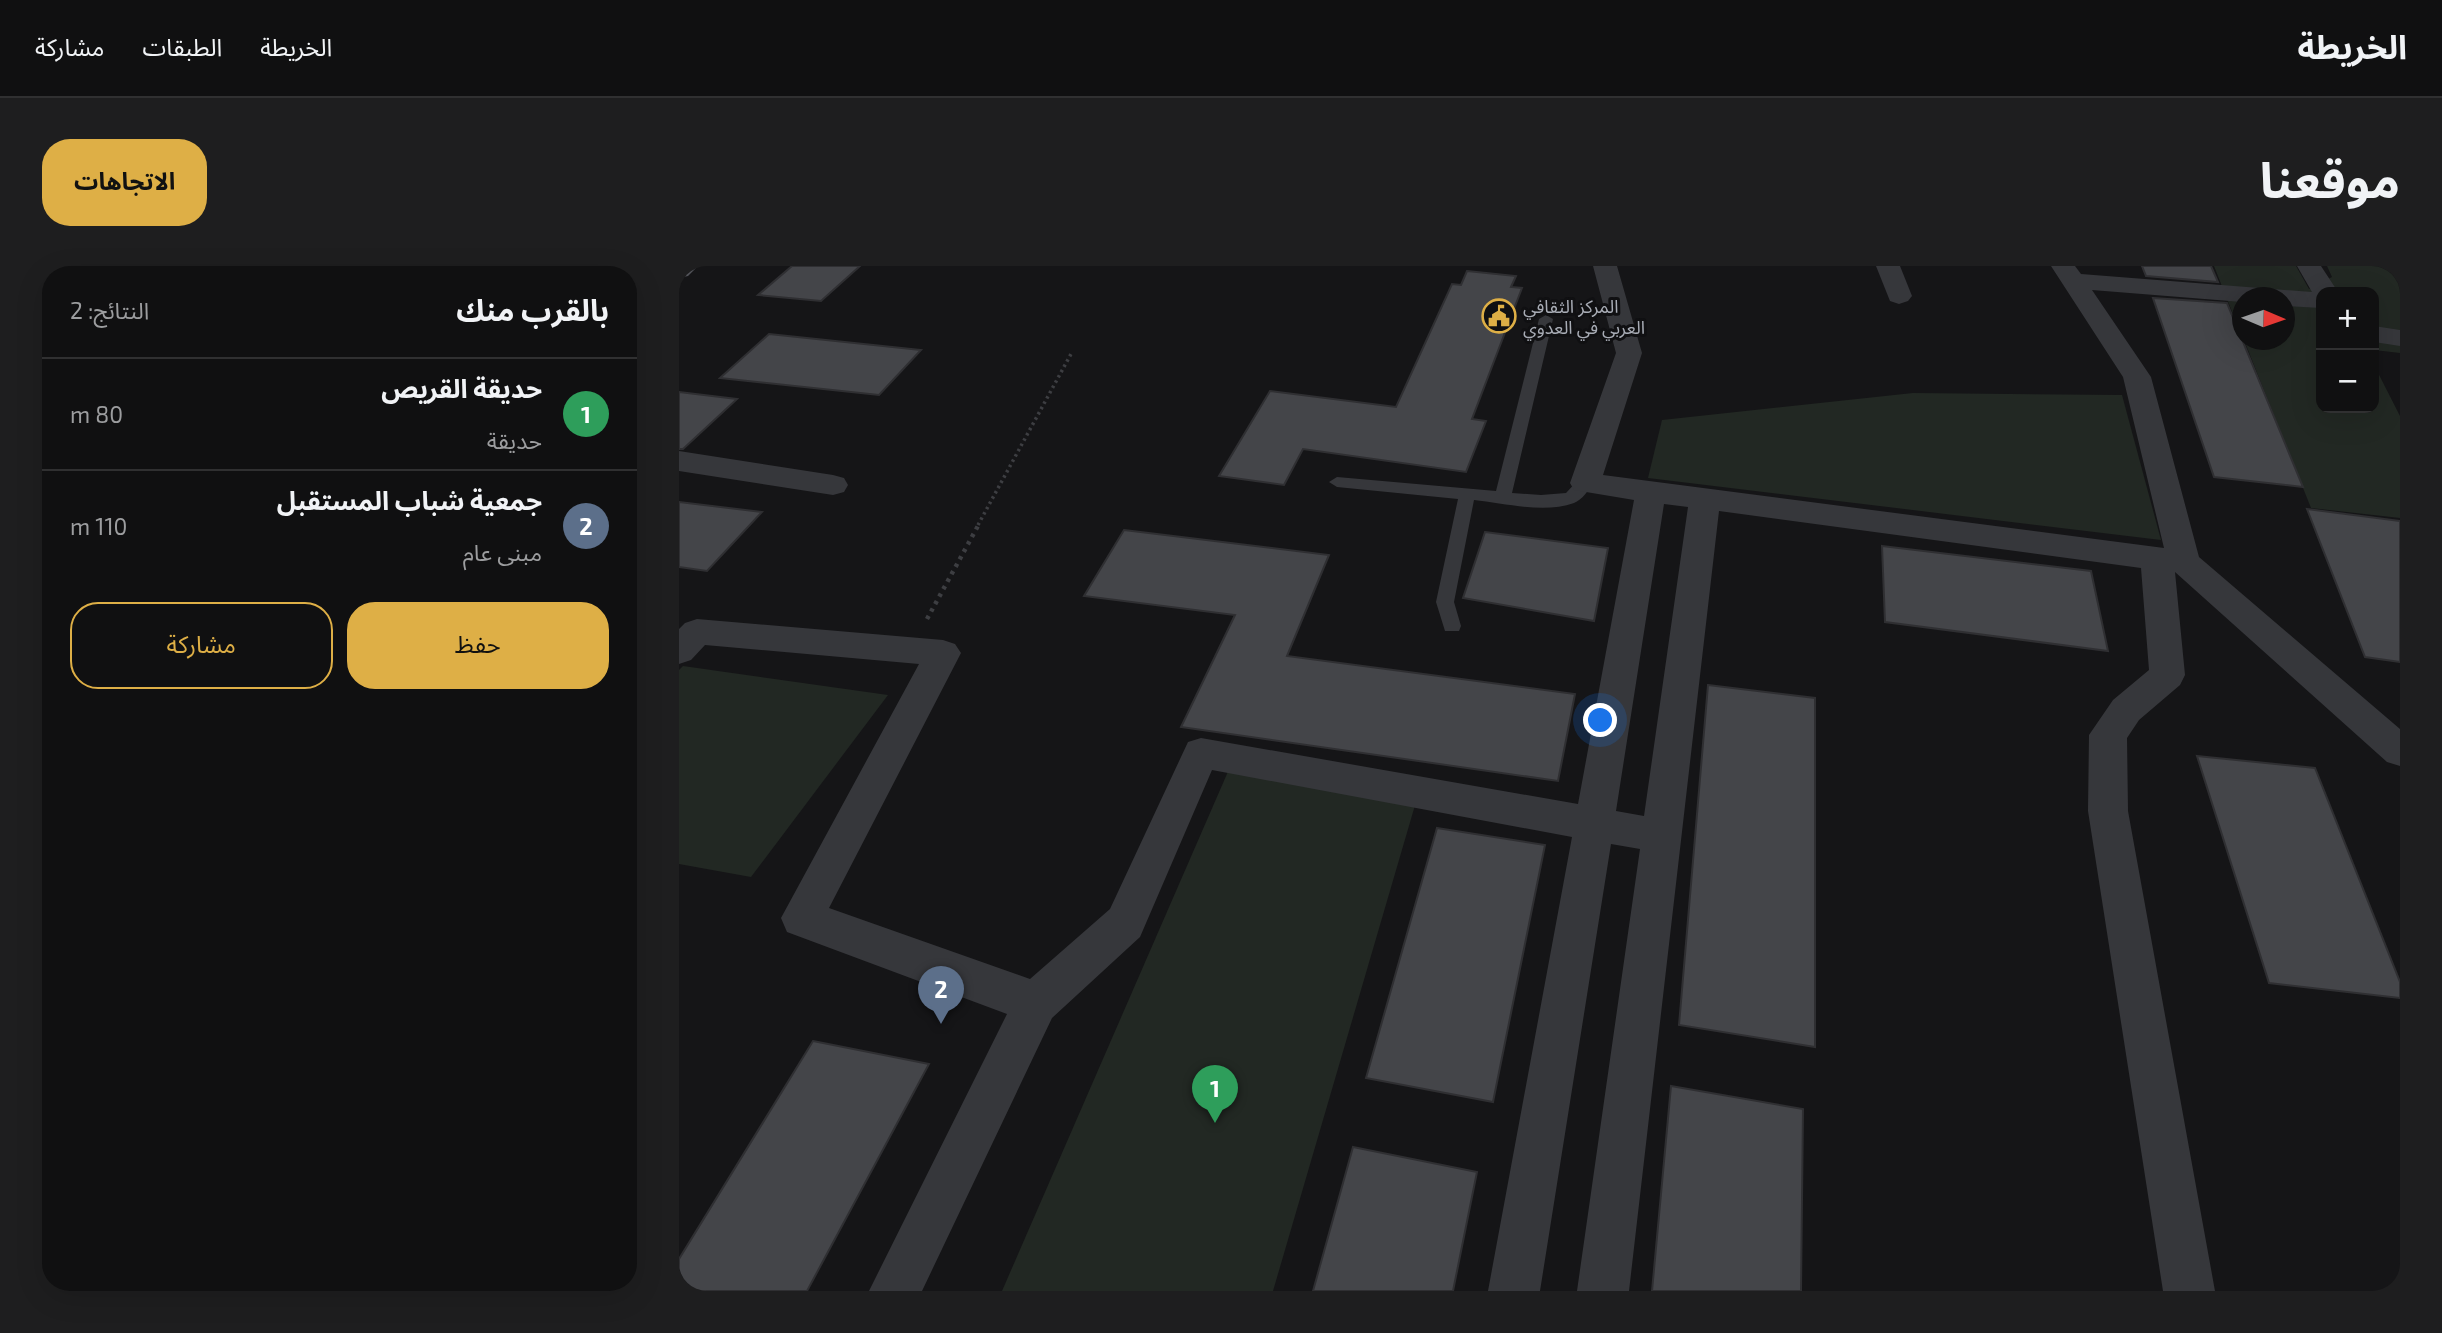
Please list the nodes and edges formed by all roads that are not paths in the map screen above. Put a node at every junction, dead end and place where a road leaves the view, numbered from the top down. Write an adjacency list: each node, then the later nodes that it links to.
1 (686, 266): 5 (main road)
2 (1605, 266): 17 (street)
3 (1888, 266): 9 (street)
4 (2309, 266): 7 (street)
5 (679, 271)
6 (2067, 273): 8 (street); 23 (street)
7 (2322, 287)
8 (2232, 292)
9 (1899, 296)
10 (2295, 299): 11 (street)
11 (2316, 300)
12 (1546, 319): 21 (lane)
13 (2379, 335): 14 (street)
14 (2400, 338)
15 (679, 461): 18 (street)
16 (1337, 482): 20 (lane)
17 (1585, 483): 19 (street); 21 (lane)
18 (833, 485)
19 (1651, 492): 22 (street); 27 (street)
20 (1467, 495): 21 (lane); 24 (lane)
21 (1502, 499)
22 (1705, 499): 23 (street); 28 (street)
23 (2171, 560): 26 (street); 30 (street)
24 (1452, 626)
25 (679, 651): 29 (street)
26 (2400, 751)
27 (1594, 823): 28 (street); 29 (street); 32 (street)
28 (1662, 836): 33 (street)
29 (1036, 1003): 31 (street)
30 (2192, 1290)
31 (895, 1291)
32 (1514, 1291)
33 (1603, 1291)

